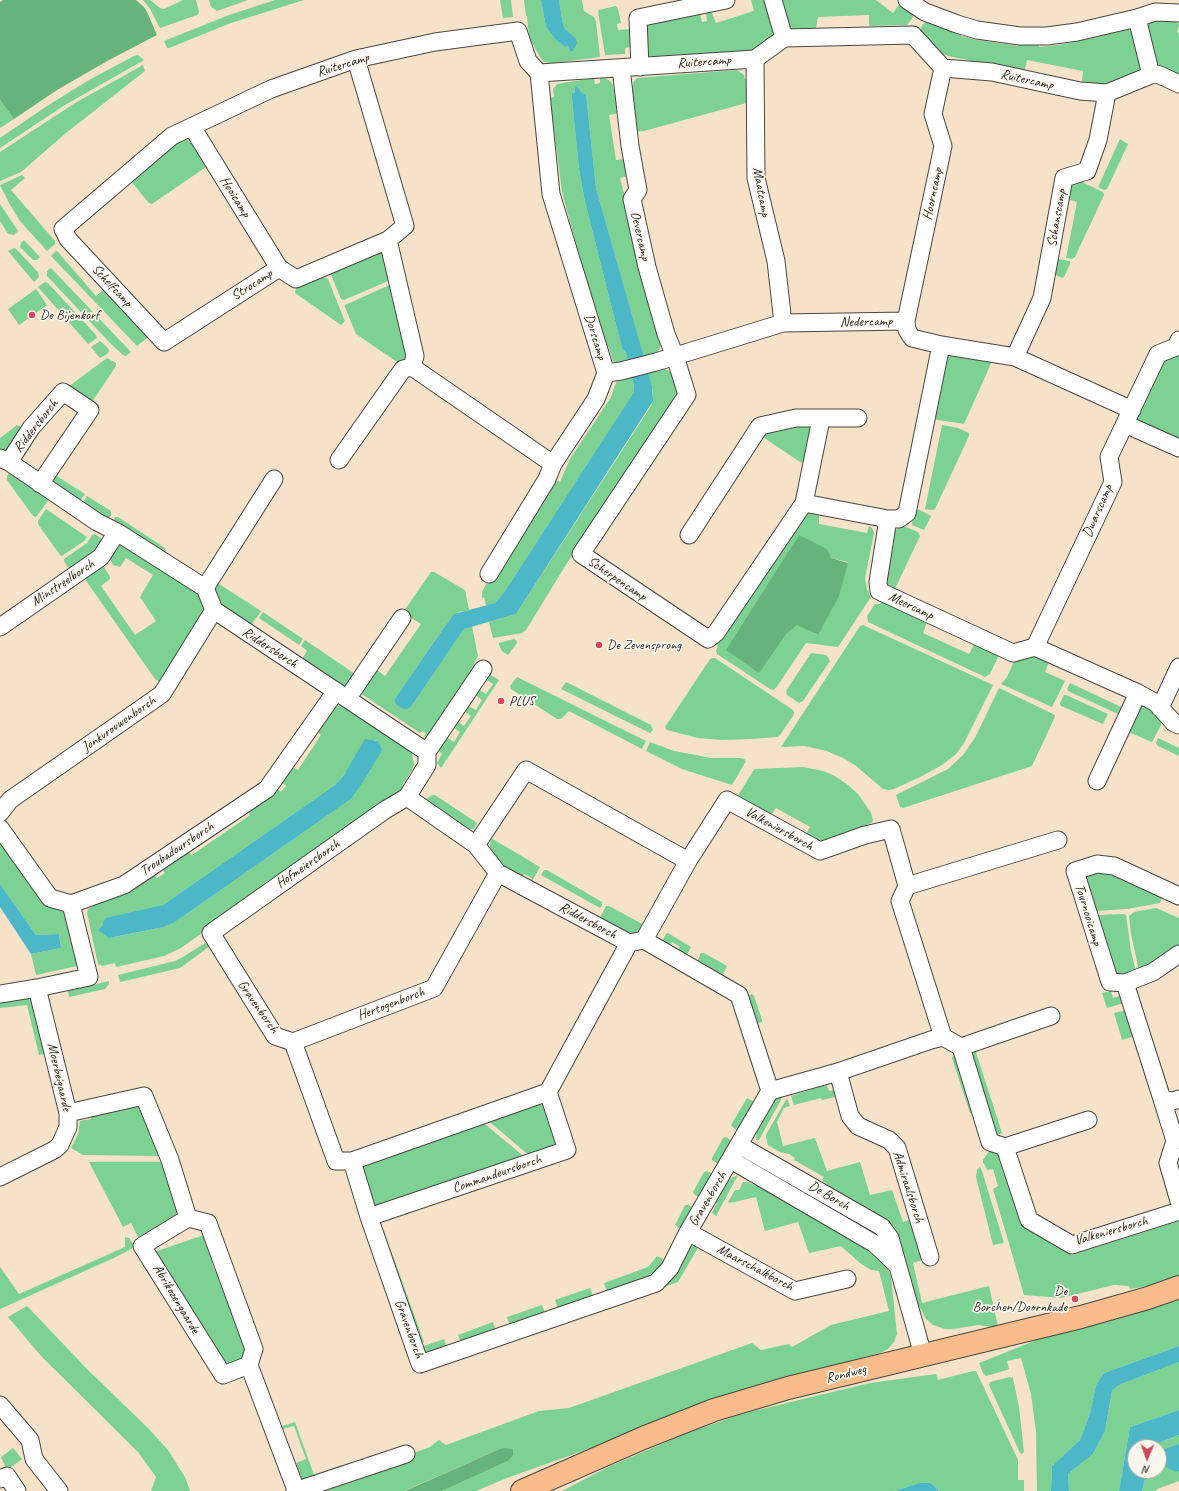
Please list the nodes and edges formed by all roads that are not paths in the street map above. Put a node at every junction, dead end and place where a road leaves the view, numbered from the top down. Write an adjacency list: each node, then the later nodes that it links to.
1 (726, 0): 11 (street)
2 (772, 0): 8 (street)
3 (907, 0): 4 (street)
4 (925, 12): 6 (street); 7 (street)
5 (1179, 13): 6 (street)
6 (1137, 18): 15 (street)
7 (913, 35): 8 (street); 13 (street)
8 (784, 38): 10 (street)
9 (356, 59): 14 (street, Ruitercamp); 18 (street, Ruitercamp); 20 (street, Strocamp)
10 (755, 59): 11 (street, Ruitercamp); 23 (street, Maatcamp)
11 (640, 67): 12 (street, Ruitercamp)
12 (621, 68): 14 (street, Ruitercamp); 27 (street, Oevercamp)
13 (943, 68): 17 (street, Ruitercamp); 22 (street, Hoorncamp)
14 (539, 73): 30 (street, Dorscamp)
15 (1151, 75): 16 (street); 17 (street, Ruitercamp)
16 (1179, 84)
17 (1107, 93): 28 (street, Schanscamp)
18 (192, 127): 19 (street, Ruitercamp); 21 (street, Hooicamp)
19 (62, 229): 25 (street, Schelfcamp)
20 (388, 240): 21 (street, Strocamp); 29 (street)
21 (279, 268): 25 (street, Strocamp)
22 (906, 321): 23 (street, Nedercamp); 26 (street, Nedercamp)
23 (783, 324): 27 (street, Nedercamp)
24 (1179, 340): 31 (street, Dwarscamp)
25 (164, 342)
26 (941, 345): 28 (street, Nedercamp); 41 (street)
27 (675, 356): 30 (street, Nedercamp); 40 (street, Scherpencamp)
28 (1015, 357): 31 (street, Nedercamp)
29 (412, 367): 36 (street); 37 (street)
30 (614, 372): 37 (street, Dorscamp)
31 (1128, 417): 34 (street, Nedercamp); 49 (street, Dwarscamp)
32 (858, 418): 33 (street)
33 (821, 419): 40 (street, Scherpencamp); 43 (street)
34 (1179, 448)
35 (4, 460): 39 (street, Riddersborch); 39 (street, Riddersborch)
36 (339, 460)
37 (553, 464): 44 (street, Dorscamp)
38 (274, 479): 45 (street)
39 (40, 484): 42 (street, Riddersborch)
40 (804, 503): 41 (street)
41 (888, 520): 49 (street, Meercamp)
42 (117, 532): 45 (street, Riddersborch); 48 (street, Minstreelborch)
43 (689, 535)
44 (489, 574)
45 (206, 588): 46 (street)
46 (214, 610): 53 (street, Riddersborch); 59 (street, Jonkvrouwenborch)
47 (402, 618): 53 (street)
48 (0, 627)
49 (1035, 647): 52 (street)
50 (1179, 667): 54 (street)
51 (484, 669): 56 (street)
52 (1138, 693): 54 (street); 57 (street)
53 (342, 695): 56 (street, Riddersborch); 67 (street, Troubadoursborch)
54 (1160, 708): 55 (street)
55 (1179, 725)
56 (427, 752): 58 (street)
57 (1097, 781)
58 (407, 797): 62 (street, Riddersborch); 68 (street, Hofmeiersborch)
59 (0, 813)
60 (0, 828): 67 (street)
61 (1058, 840): 65 (street)
62 (476, 845): 63 (street); 64 (street, Riddersborch)
63 (688, 862): 65 (street, Valkeniersborch); 69 (street, Valkeniersborch)
64 (498, 873): 69 (street, Riddersborch); 76 (street, Hertogenborch)
65 (907, 886): 75 (street)
66 (1179, 896): 71 (street, Tournooicamp)
67 (71, 904): 72 (street)
68 (211, 933): 76 (street, Gravenborch)
69 (636, 942): 79 (street, Riddersborch); 80 (street)
70 (1179, 954): 71 (street)
71 (1125, 983): 82 (street)
72 (37, 988): 73 (street); 83 (street, Moerbeigaarde)
73 (0, 994)
74 (1051, 1016): 77 (street)
75 (943, 1037): 77 (street); 78 (street)
76 (293, 1042): 89 (street, Gravenborch)
77 (961, 1047): 87 (street)
78 (838, 1072): 79 (street); 96 (street, Admiraalsborch)
79 (770, 1091): 86 (street, Gravenborch)
80 (548, 1092): 89 (street); 93 (street, Commandeursborch)
81 (1179, 1098): 82 (street)
82 (1162, 1100): 85 (street)
83 (68, 1113): 90 (street, Moerbeigaarde); 94 (street)
84 (1088, 1120): 87 (street)
85 (1177, 1141): 91 (street)
86 (739, 1145): 88 (street, Gravenborch); 97 (street, De Borch)
87 (1005, 1147): 92 (street, Valkeniersborch)
88 (731, 1160): 95 (street, Gravenborch); 97 (street, De Borch)
89 (352, 1161): 93 (street, Gravenborch)
90 (0, 1177)
91 (1179, 1201)
92 (1179, 1210)
93 (369, 1217): 95 (street, Gravenborch)
94 (188, 1218): 101 (street); 101 (street, Abrikozengaarde)
95 (688, 1232): 98 (street, Maarschalkborch)
96 (930, 1257)
97 (897, 1265): 100 (street, De Borch)
98 (848, 1279)
99 (1179, 1287): 100 (main road, Rondweg)
100 (923, 1355): 108 (main road, Rondweg)
101 (249, 1365): 107 (street)
102 (0, 1405): 106 (street)
103 (406, 1454): 107 (street)
104 (0, 1479): 105 (street)
105 (17, 1491)
106 (59, 1491)
107 (296, 1491)
108 (522, 1491)

